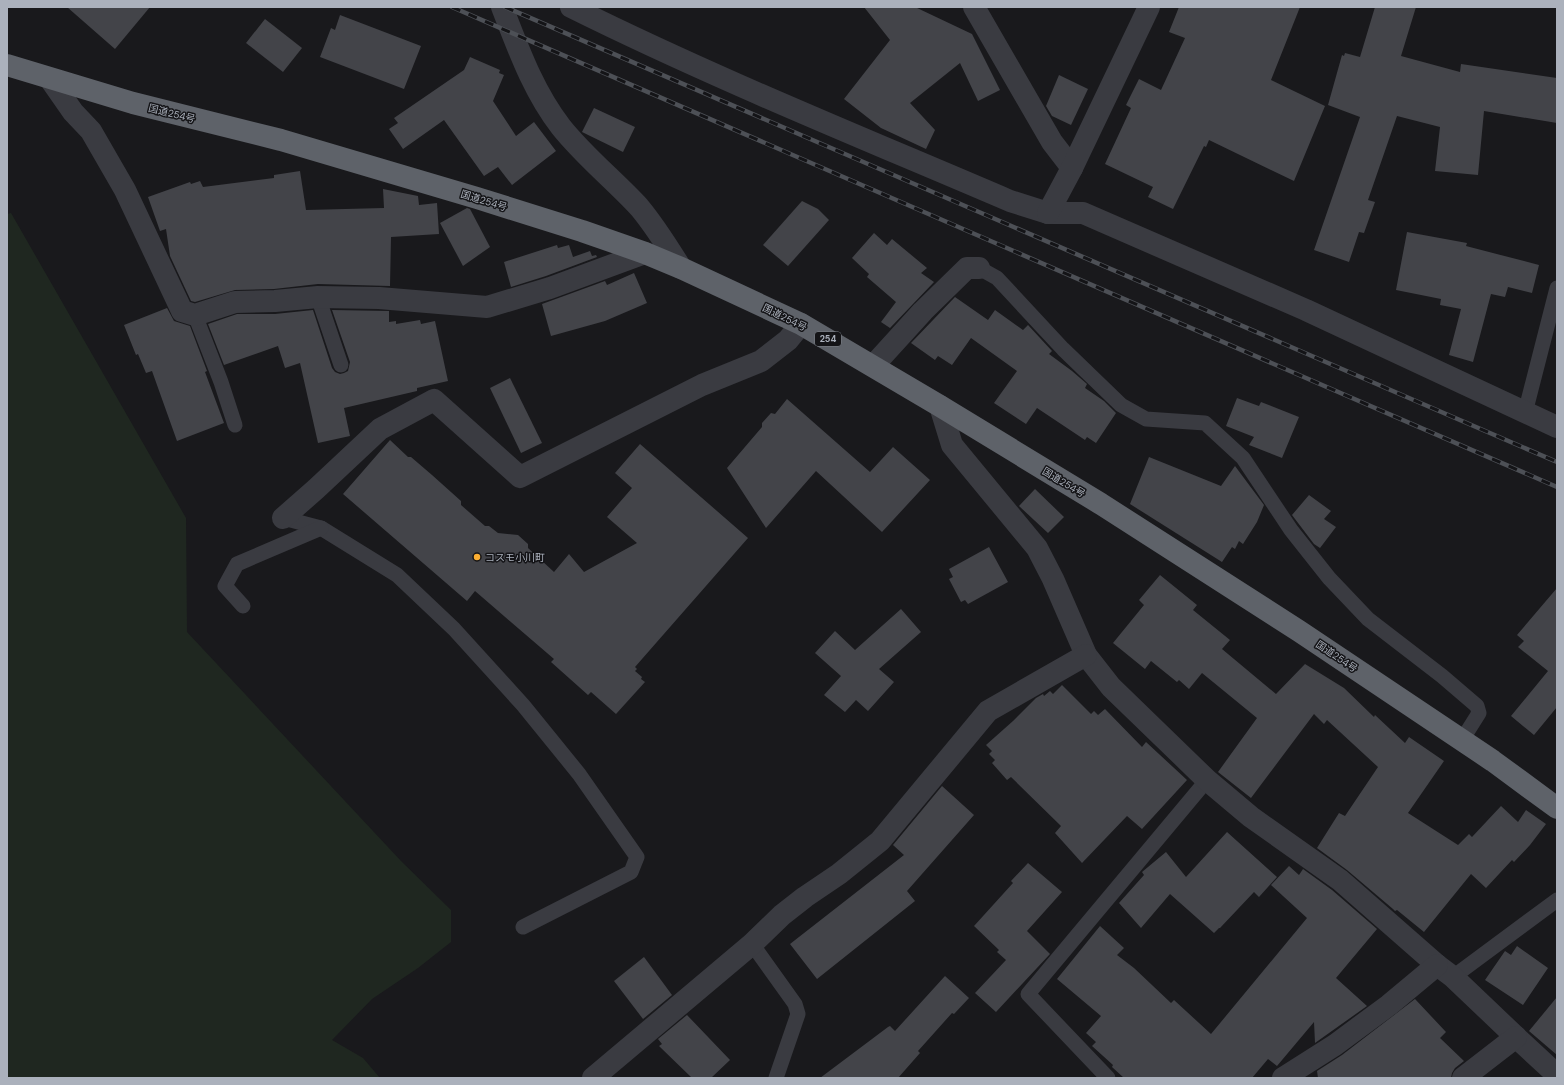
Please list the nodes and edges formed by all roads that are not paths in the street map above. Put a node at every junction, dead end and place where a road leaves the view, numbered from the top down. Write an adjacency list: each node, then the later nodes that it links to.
1 (502, 7): 10 (street)
2 (571, 7): 8 (street)
3 (974, 7): 7 (street)
4 (1149, 7): 7 (street)
5 (7, 65): 6 (highway, 国道254号 / 254)
6 (50, 79): 9 (highway, 国道254号 / 254); 14 (street)
7 (1072, 168): 8 (street)
8 (1048, 213): 19 (street)
9 (645, 253): 10 (highway, 国道254号 / 254); 13 (street)
10 (681, 268): 15 (highway, 国道254号 / 254)
11 (979, 268): 17 (street); 26 (lane)
12 (1557, 288): 19 (lane)
13 (318, 297): 14 (street); 16 (lane)
14 (195, 315): 20 (lane)
15 (801, 324): 17 (highway, 国道254号 / 254); 22 (street)
16 (341, 365)
17 (873, 366): 18 (highway, 国道254号 / 254)
18 (940, 406): 25 (street); 26 (highway, 国道254号 / 254)
19 (1525, 413): 21 (street)
20 (234, 426)
21 (1557, 427)
22 (283, 518): 23 (lane)
23 (321, 528): 24 (lane); 30 (lane)
24 (243, 606)
25 (1086, 655): 27 (street); 31 (street)
26 (1462, 740): 28 (highway, 国道254号 / 254)
27 (1207, 780): 32 (street); 37 (lane)
28 (1557, 808)
29 (1557, 900): 32 (lane)
30 (522, 927)
31 (752, 944): 35 (street); 36 (lane)
32 (1445, 971): 33 (street); 38 (street)
33 (1516, 1037): 34 (street); 39 (street)
34 (1557, 1075)
35 (593, 1078)
36 (776, 1078)
37 (1108, 1078)
38 (1283, 1078)
39 (1463, 1078)

